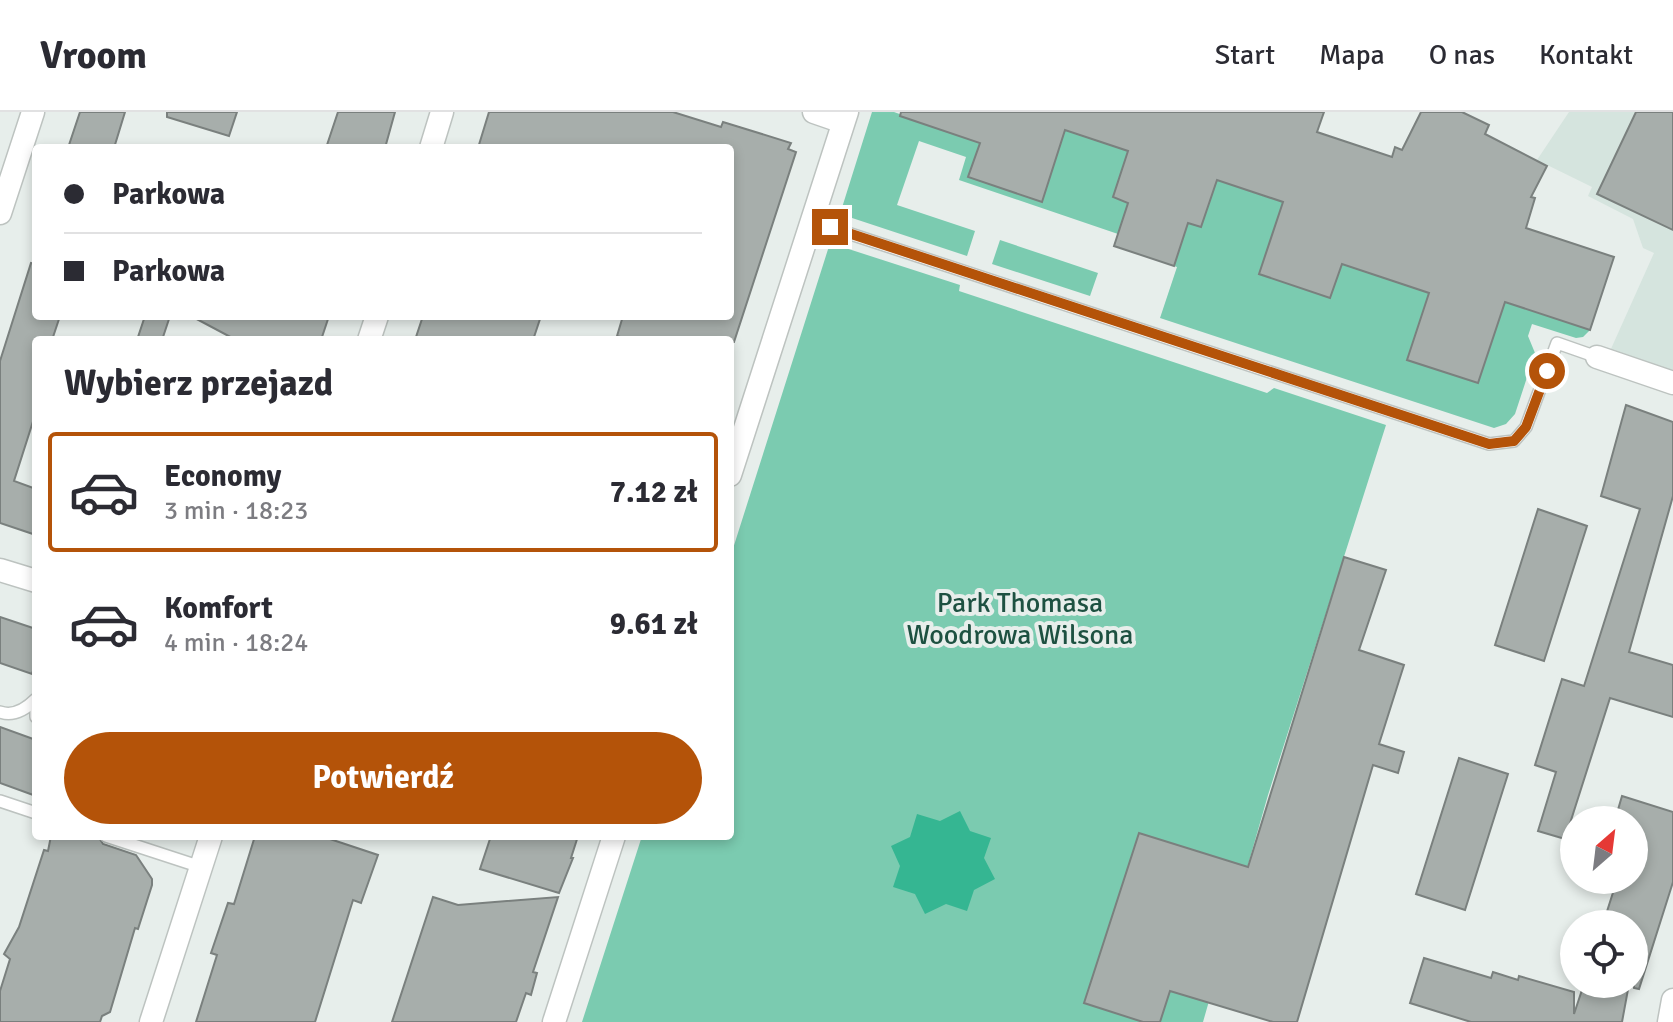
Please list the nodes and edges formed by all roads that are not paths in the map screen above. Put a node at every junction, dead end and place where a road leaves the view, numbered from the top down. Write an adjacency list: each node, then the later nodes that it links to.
1 (33, 112): 6 (street)
2 (442, 112): 5 (street)
3 (814, 112): 4 (street)
4 (845, 117): 7 (street)
5 (432, 144)
6 (0, 213)
7 (811, 221): 8 (lane); 10 (street)
8 (1597, 357): 9 (street)
9 (1673, 383)
10 (734, 462)
11 (0, 570): 12 (street)
12 (32, 580)
13 (32, 702): 14 (lane)
14 (0, 712)
15 (0, 801): 16 (lane)
16 (32, 812)
17 (118, 840): 20 (lane)
18 (210, 840): 20 (street)
19 (613, 840): 23 (street)
20 (201, 867): 22 (street)
21 (1673, 1000): 24 (street)
22 (151, 1022)
23 (554, 1022)
24 (1669, 1022)

